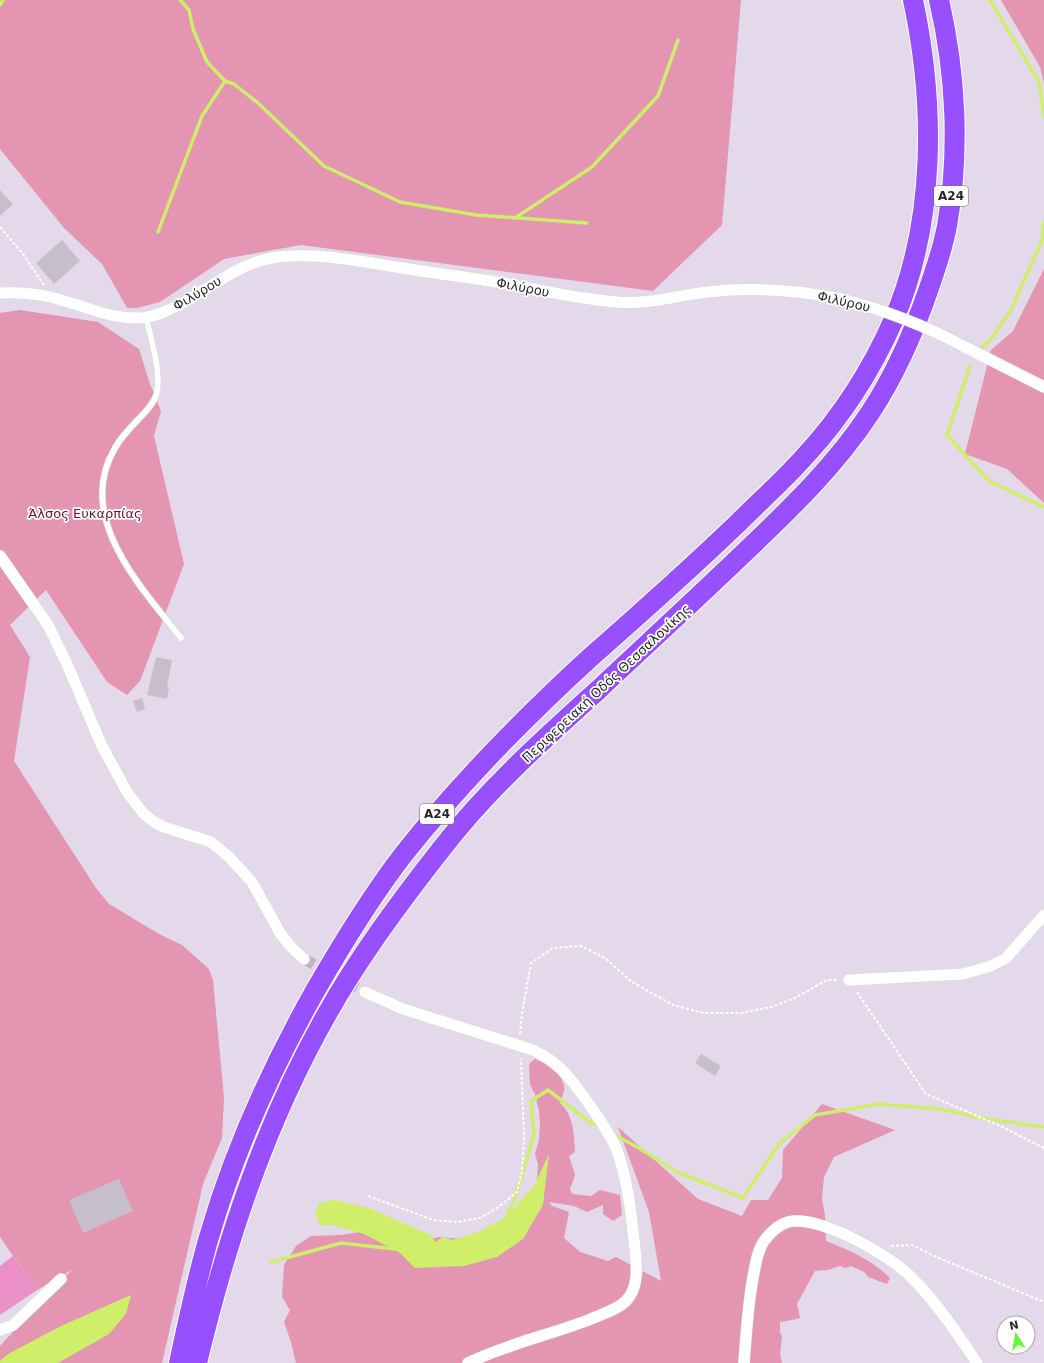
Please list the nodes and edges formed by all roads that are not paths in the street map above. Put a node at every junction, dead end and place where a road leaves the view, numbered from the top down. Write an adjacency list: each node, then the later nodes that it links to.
1 (913, 0): 14 (highway, Περιφερειακή Οδός Θεσσαλονίκης / Α24)
2 (939, 0): 15 (highway, Περιφερειακή Οδός Θεσσαλονίκης / Α24)
3 (0, 293): 4 (street, Φιλύρου)
4 (146, 317): 5 (street, Φιλύρου, bridge); 7 (lane)
5 (1044, 387)
6 (0, 556): 9 (street)
7 (181, 638)
8 (1044, 915): 10 (street)
9 (304, 959)
10 (849, 980)
11 (365, 992): 16 (street)
12 (61, 1279): 13 (street)
13 (0, 1330)
14 (179, 1363)
15 (197, 1363)
16 (468, 1363)
17 (744, 1363): 18 (street)
18 (977, 1363)

